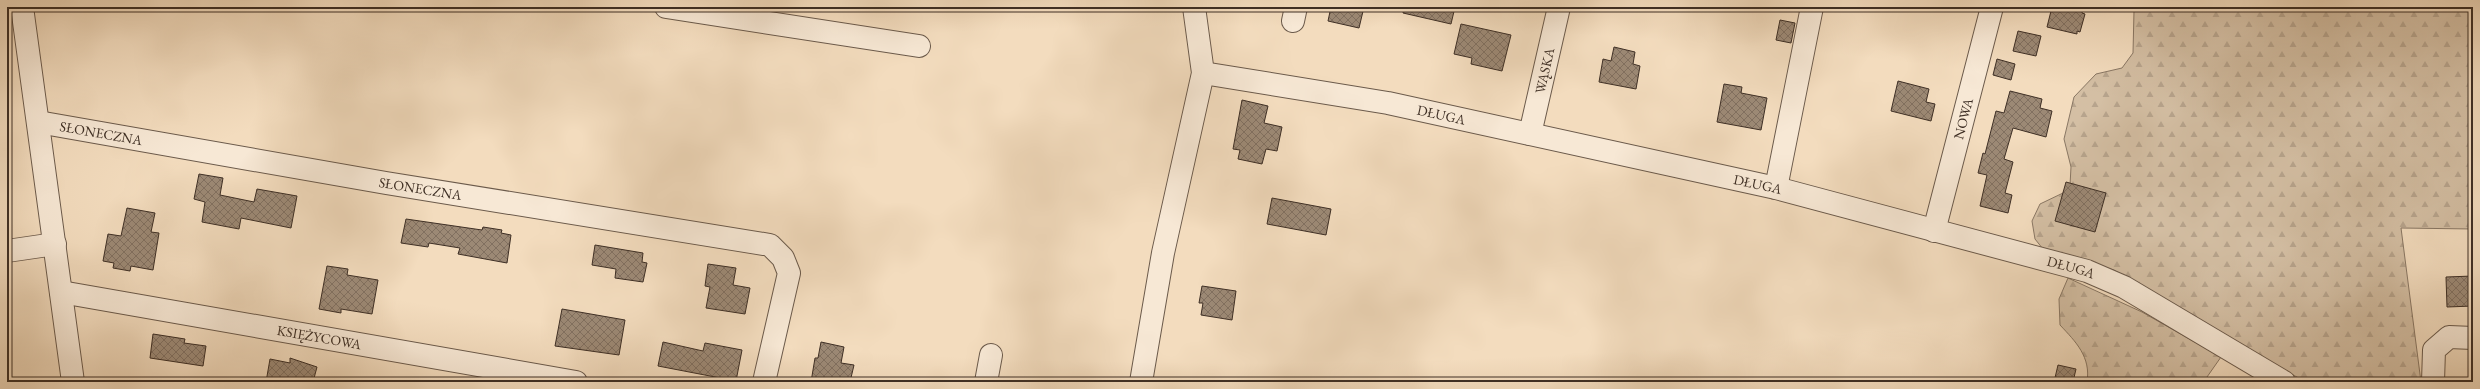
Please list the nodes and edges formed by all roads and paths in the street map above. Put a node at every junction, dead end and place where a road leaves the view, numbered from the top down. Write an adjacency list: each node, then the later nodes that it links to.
1 (22, 7): 9 (street)
2 (666, 7): 7 (street)
3 (1194, 7): 8 (street)
4 (1559, 7): 10 (street, WĄSKA)
5 (1812, 7): 11 (street)
6 (1992, 7): 12 (street, NOWA)
7 (919, 46)
8 (1203, 72): 10 (street, DŁUGA); 22 (street)
9 (38, 122): 13 (street); 20 (street, SŁONECZNA)
10 (1530, 134): 11 (street, DŁUGA)
11 (1776, 188): 12 (street, DŁUGA)
12 (1934, 231): 23 (street, DŁUGA)
13 (55, 244): 14 (street); 15 (street)
14 (7, 251)
15 (61, 292): 18 (street); 19 (street, KSIĘŻYCOWA)
16 (2473, 338): 24 (street)
17 (991, 355): 21 (street)
18 (73, 382)
19 (576, 382)
20 (764, 382)
21 (986, 382)
22 (1141, 382)
23 (2284, 382)
24 (2433, 382)

